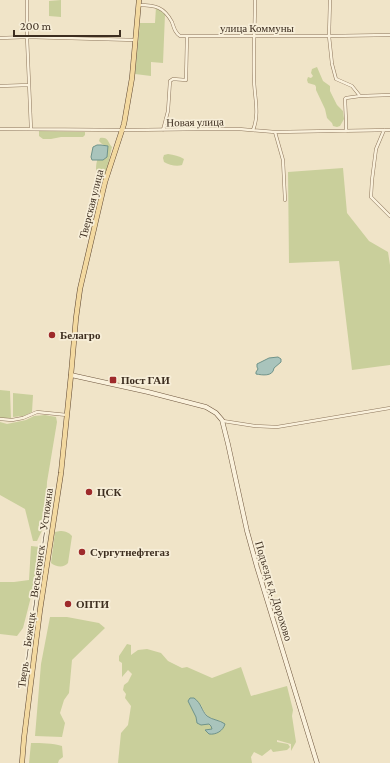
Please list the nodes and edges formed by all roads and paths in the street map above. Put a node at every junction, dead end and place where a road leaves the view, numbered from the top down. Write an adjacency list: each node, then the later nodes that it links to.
1 (27, 0): 9 (street)
2 (255, 0): 7 (street)
3 (330, 0): 8 (street)
4 (139, 2): 6 (street); 11 (main road, Тверская улица)
5 (390, 35): 8 (street, улица Коммуны)
6 (187, 36): 7 (street, улица Коммуны); 19 (street)
7 (255, 36): 8 (street, улица Коммуны); 20 (street)
8 (329, 36): 15 (street)
9 (27, 37): 10 (street); 11 (street); 12 (street)
10 (0, 38)
11 (136, 40): 18 (main road, Тверская улица)
12 (29, 85): 13 (street); 17 (street)
13 (0, 86)
14 (390, 95): 15 (street)
15 (360, 96): 23 (street)
16 (0, 129): 17 (street, Новая улица)
17 (31, 129): 18 (street, Новая улица)
18 (122, 130): 19 (street, Новая улица); 27 (main road, Тверская улица)
19 (163, 130): 20 (street, Новая улица)
20 (253, 130): 24 (street, Новая улица)
21 (384, 130): 22 (street, Новая улица); 23 (street, Новая улица); 26 (street)
22 (390, 130)
23 (346, 131): 24 (street, Новая улица)
24 (275, 132): 25 (street)
25 (285, 200)
26 (390, 216)
27 (71, 375): 29 (main road, Тверская улица); 31 (street)
28 (390, 408): 31 (street)
29 (67, 415): 30 (street); 32 (main road, Тверь — Бежецк — Весьегонск — Устюжна)
30 (0, 419)
31 (223, 421): 33 (street, Подъезд к д. Дорохово)
32 (22, 763)
33 (317, 763)

